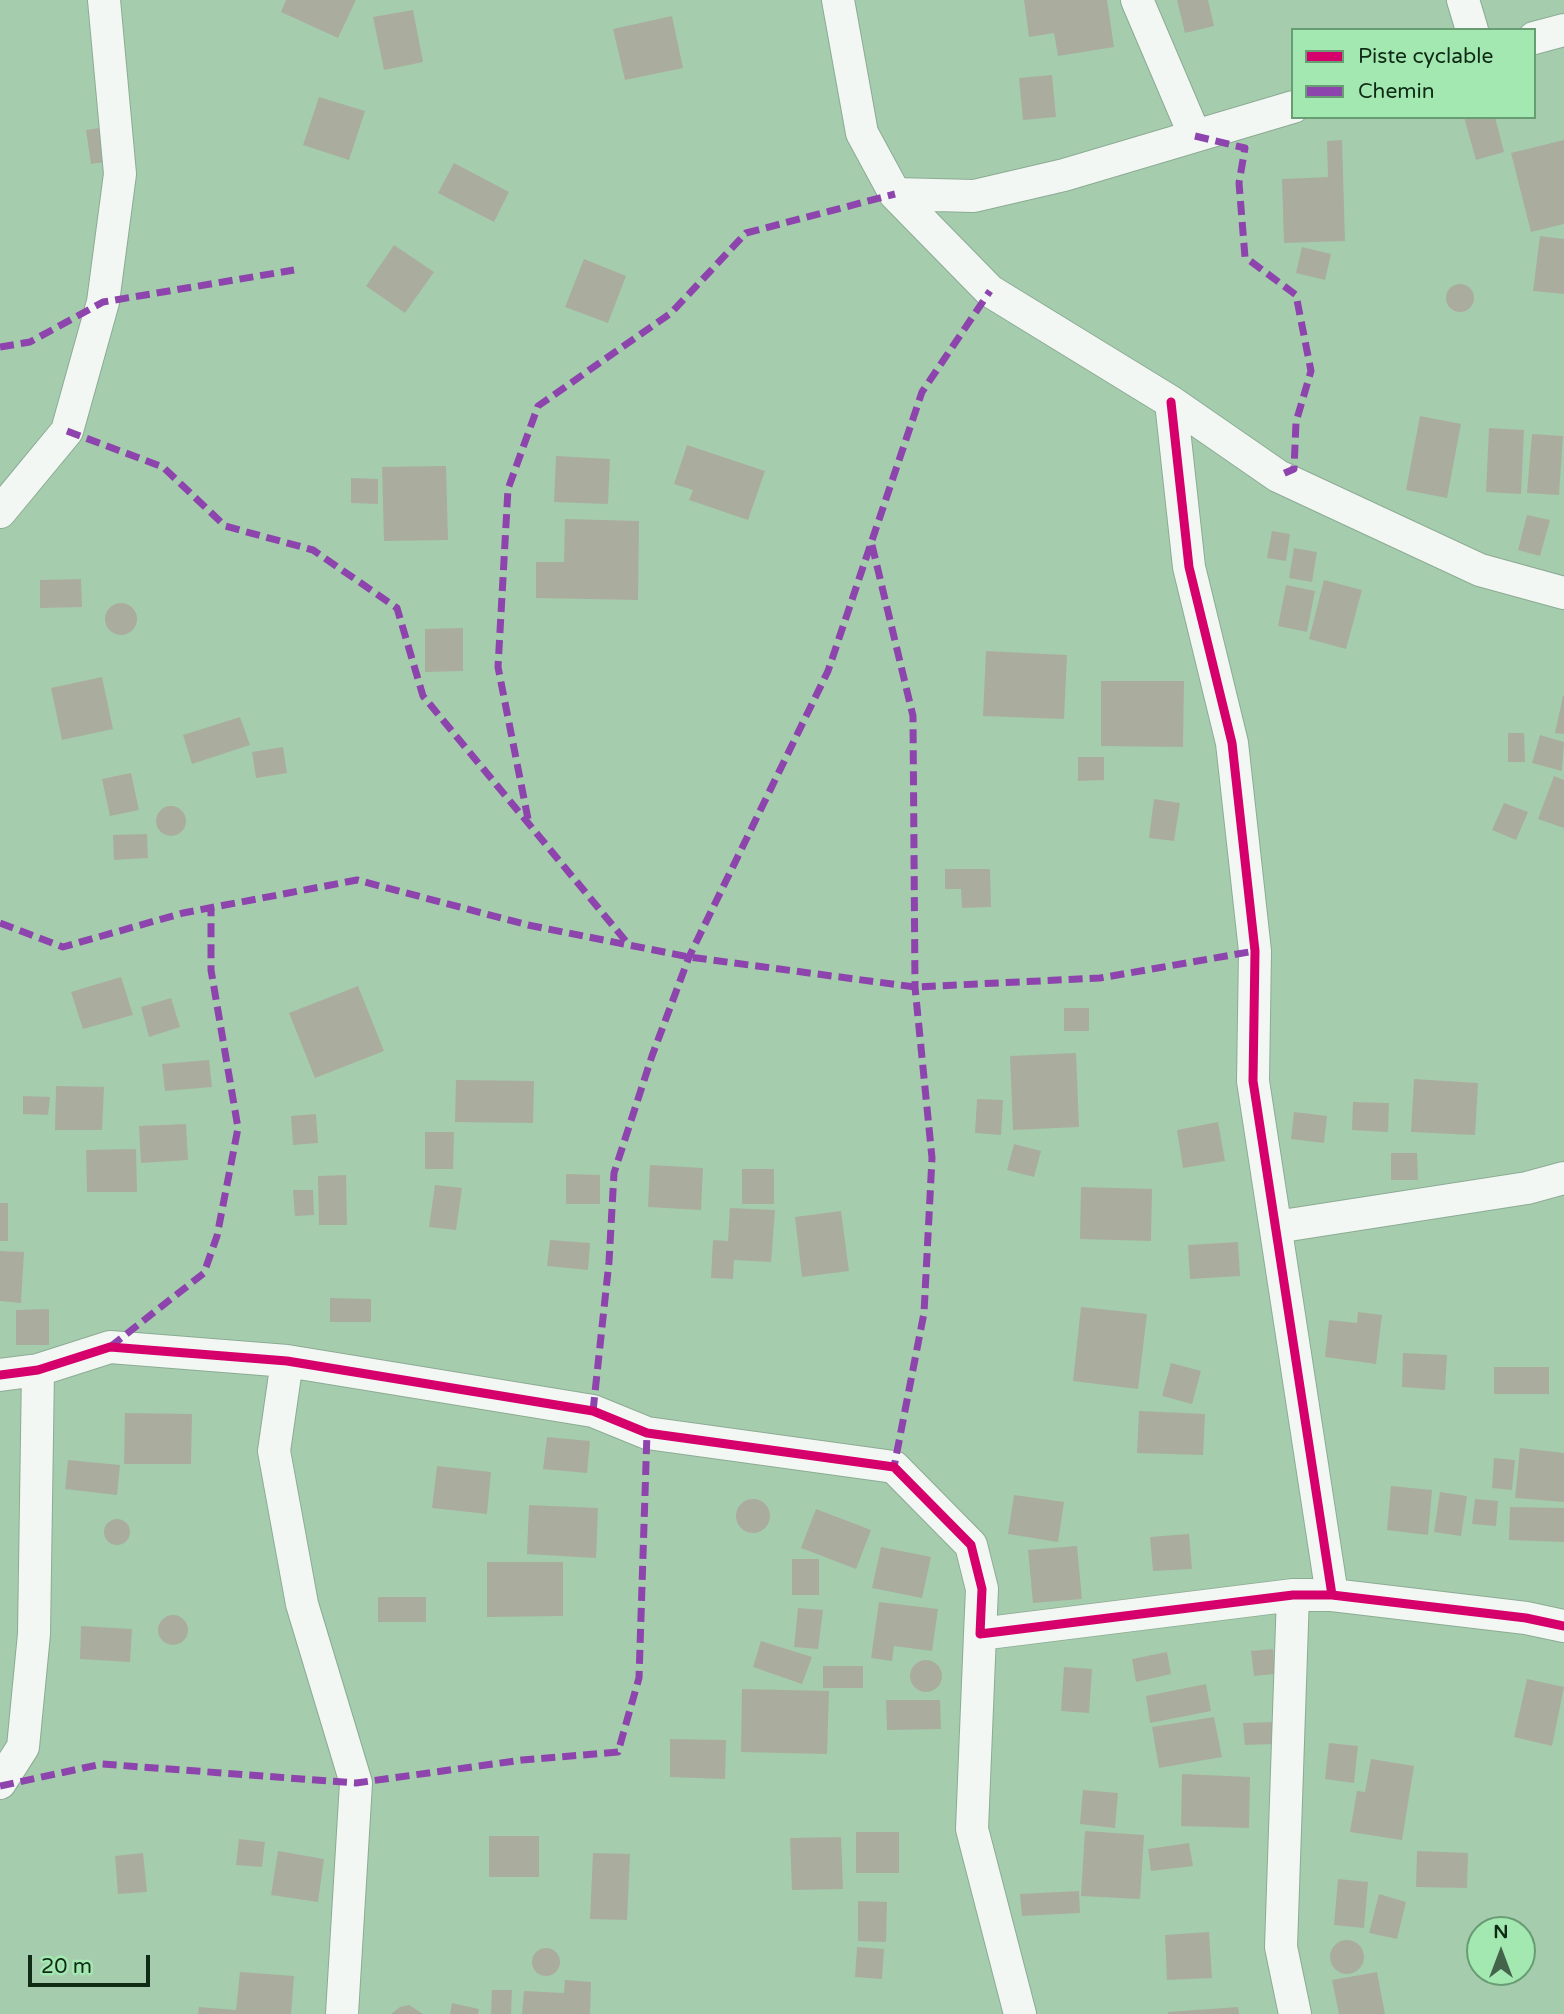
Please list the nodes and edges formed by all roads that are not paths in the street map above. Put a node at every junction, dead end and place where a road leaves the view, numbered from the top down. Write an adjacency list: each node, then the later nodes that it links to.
1 (104, 0): 12 (street)
2 (838, 0): 10 (street)
3 (1136, 0): 9 (street)
4 (1463, 0): 5 (street)
5 (1471, 28)
6 (1564, 30): 7 (street)
7 (1536, 37)
8 (1291, 108): 9 (street)
9 (1195, 136): 10 (street)
10 (895, 194): 11 (street)
11 (1171, 402): 13 (street); 15 (street)
12 (0, 512)
13 (1564, 593)
14 (1564, 1178): 15 (street)
15 (1276, 1227): 20 (street)
16 (287, 1361): 17 (street); 22 (street); 24 (street)
17 (38, 1370): 18 (street); 23 (street)
18 (0, 1375)
19 (1293, 1595): 20 (street); 22 (street); 26 (street)
20 (1332, 1595): 21 (street)
21 (1564, 1626)
22 (980, 1634): 25 (street)
23 (0, 1783)
24 (342, 2014)
25 (1020, 2014)
26 (1295, 2014)

